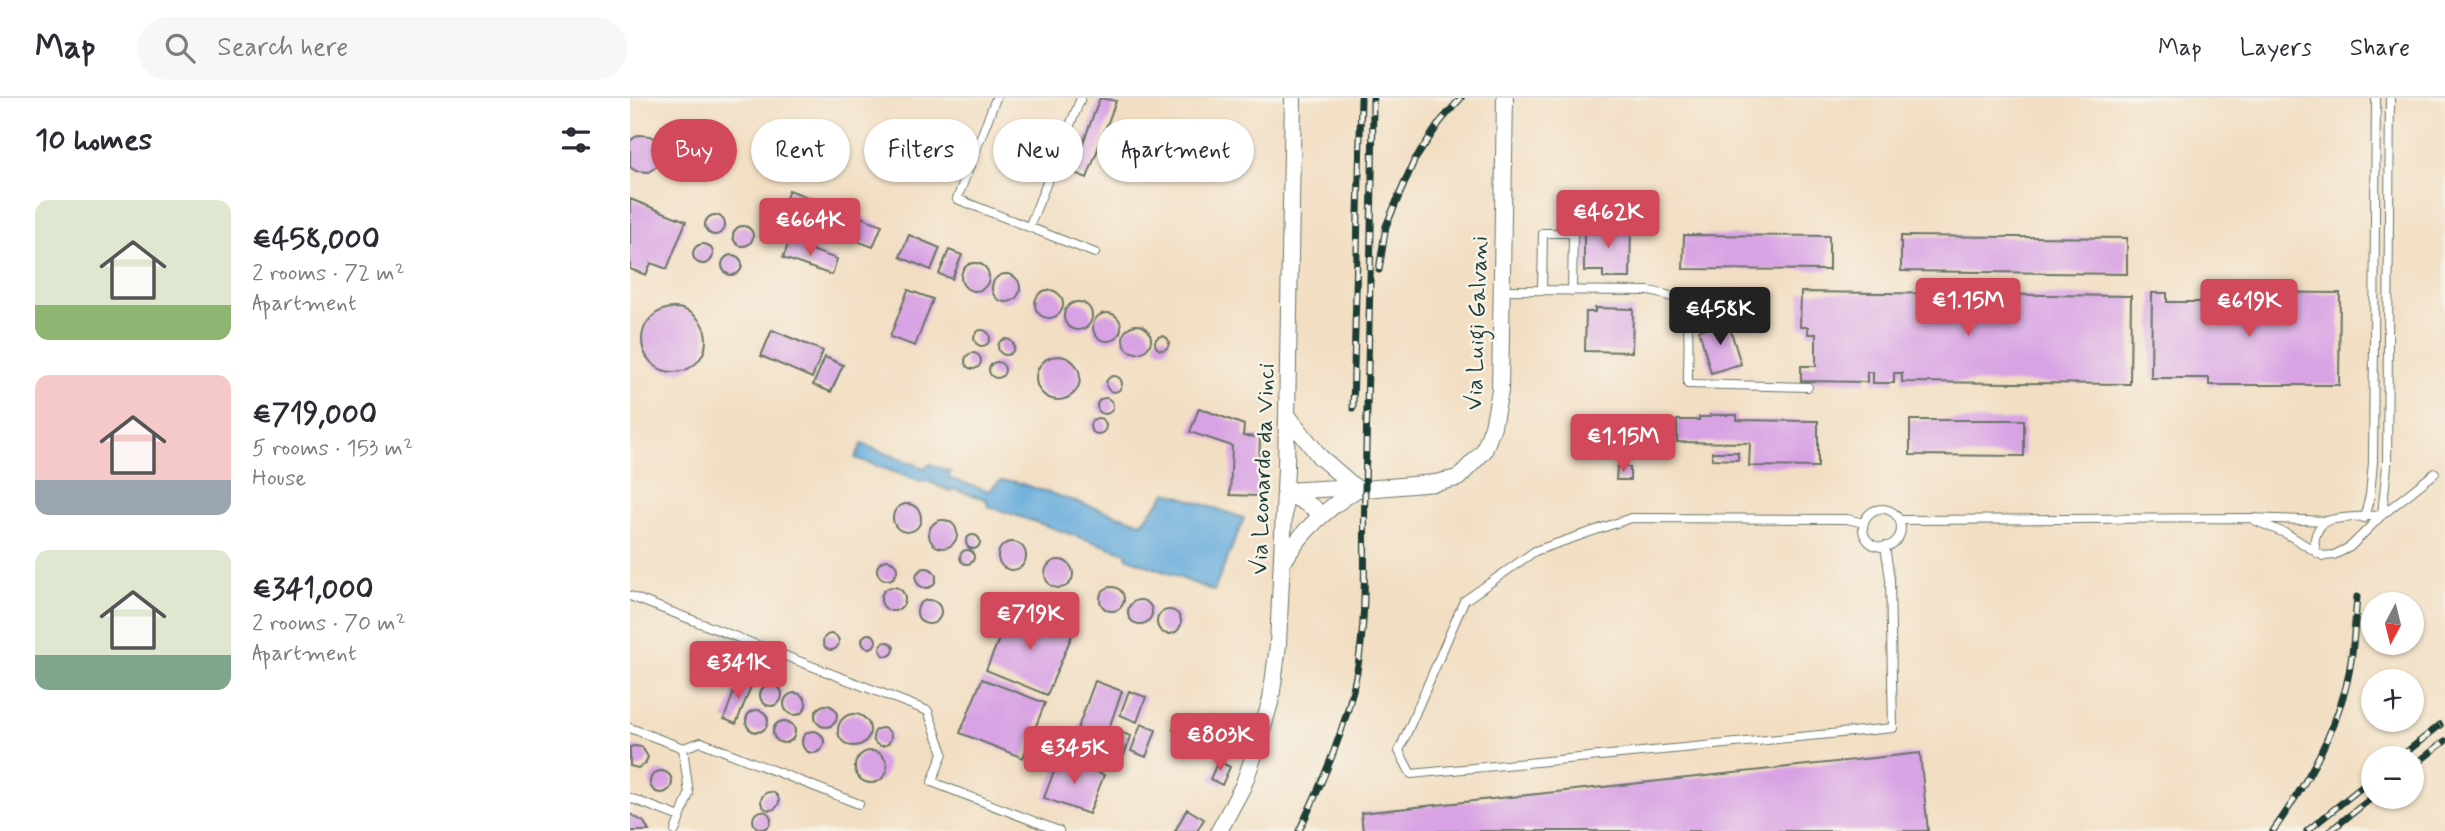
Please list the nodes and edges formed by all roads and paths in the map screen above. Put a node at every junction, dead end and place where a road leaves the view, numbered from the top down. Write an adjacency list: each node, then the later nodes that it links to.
1 (996, 98): 7 (lane)
2 (1081, 98): 7 (lane)
3 (1293, 98): 13 (street, Via Leonardo da Vinci)
4 (1506, 98): 9 (street, Via Luigi Galvani)
5 (2376, 98): 20 (lane)
6 (2390, 98): 17 (lane)
7 (1029, 227): 8 (lane)
8 (1095, 253)
9 (1501, 290): 10 (lane); 15 (street, Via Luigi Galvani)
10 (1542, 291): 11 (lane); 11 (lane)
11 (1572, 291): 12 (lane)
12 (1808, 387)
13 (1287, 415): 15 (street); 16 (street, Via Leonardo da Vinci)
14 (2435, 473): 17 (lane)
15 (1357, 489): 16 (street, Via Luigi Galvani); 18 (street)
16 (1285, 491): 18 (street); 26 (street, Via Leonardo da Vinci)
17 (2382, 514): 20 (lane); 25 (lane)
18 (1320, 515): 26 (street)
19 (2250, 518): 21 (lane); 22 (lane); 25 (lane)
20 (2364, 518): 22 (lane)
21 (1900, 520): 23 (lane); 24 (lane)
22 (2328, 520): 25 (lane)
23 (1864, 523): 24 (lane); 24 (lane)
24 (1885, 547)
25 (2317, 553)
26 (1284, 561): 35 (street, Via Leonardo da Vinci)
27 (630, 596): 34 (lane)
28 (630, 728): 29 (lane)
29 (683, 748): 31 (lane); 32 (lane)
30 (630, 798): 32 (lane)
31 (859, 804)
32 (680, 817): 33 (lane)
33 (675, 831)
34 (1059, 831)
35 (1219, 831)

